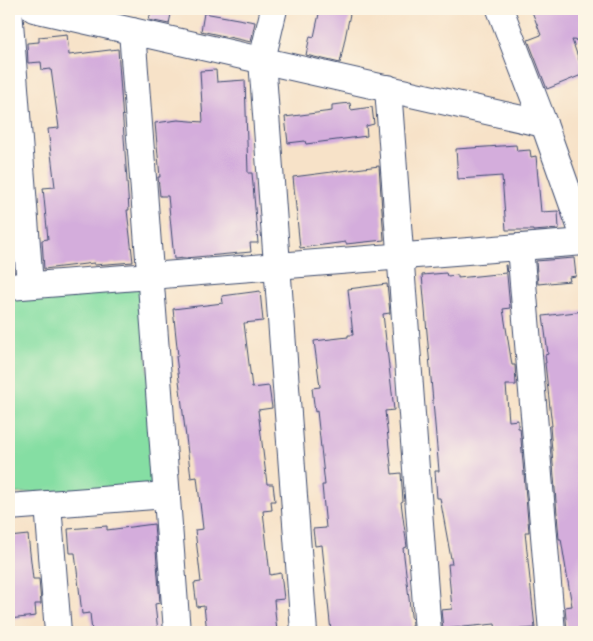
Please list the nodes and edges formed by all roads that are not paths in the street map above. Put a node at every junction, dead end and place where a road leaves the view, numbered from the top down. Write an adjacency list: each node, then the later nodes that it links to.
1 (9, 9): 15 (street)
2 (34, 9): 5 (street)
3 (274, 9): 6 (street)
4 (500, 9): 8 (street)
5 (132, 31): 6 (street); 14 (street)
6 (262, 60): 7 (street); 13 (street)
7 (388, 88): 8 (street); 12 (street)
8 (544, 124): 9 (street)
9 (584, 237)
10 (584, 242): 11 (street)
11 (520, 247): 12 (street); 23 (street)
12 (401, 256): 13 (street); 22 (street)
13 (276, 266): 14 (street); 21 (street)
14 (150, 276): 15 (street); 16 (street)
15 (20, 286)
16 (167, 495): 17 (street); 20 (street)
17 (48, 504): 18 (street); 19 (street)
18 (9, 506)
19 (58, 632)
20 (177, 632)
21 (304, 632)
22 (428, 632)
23 (552, 632)

